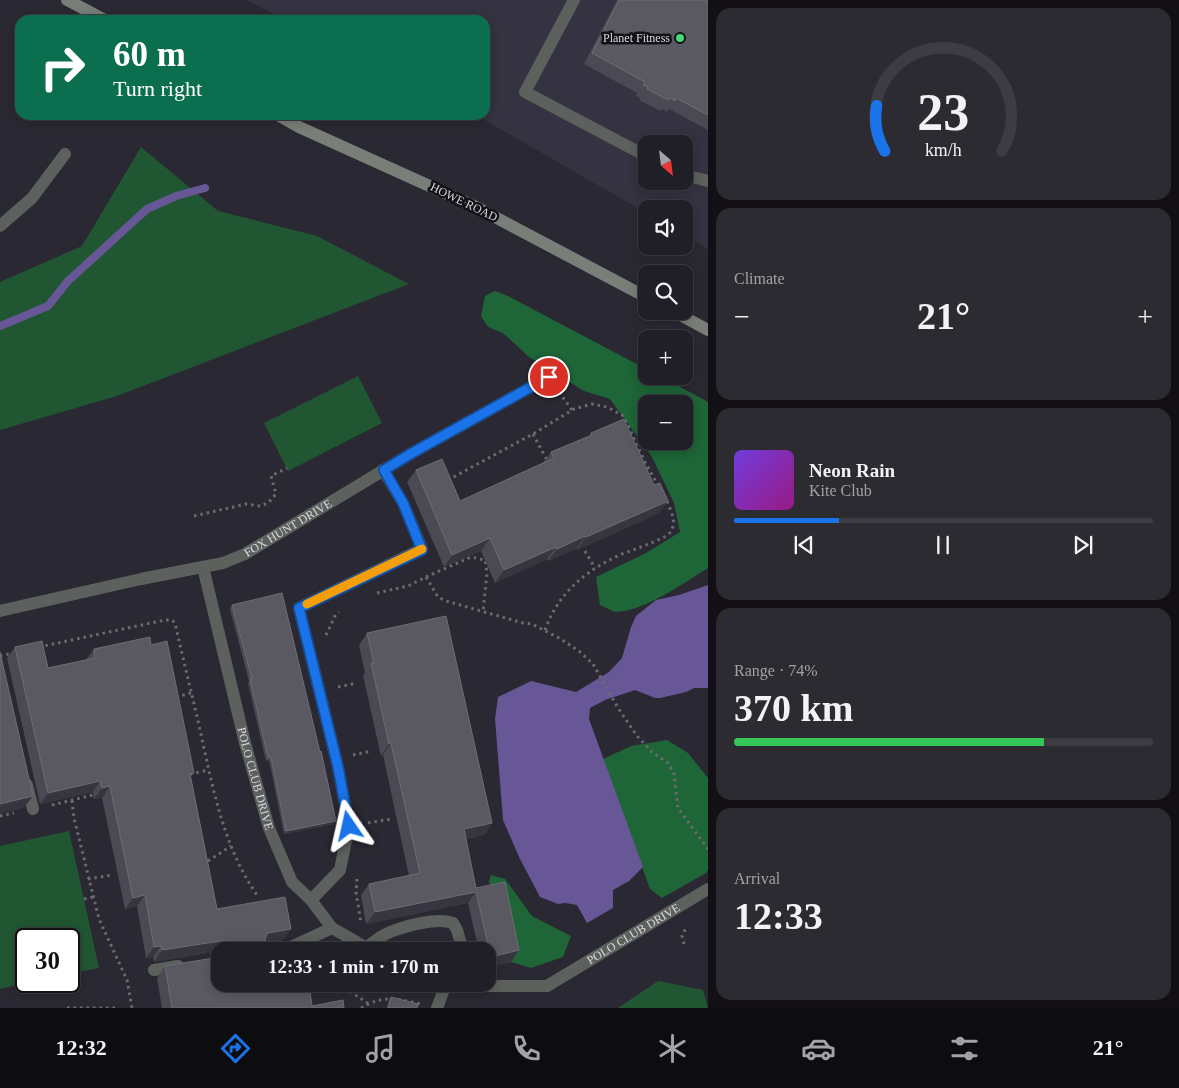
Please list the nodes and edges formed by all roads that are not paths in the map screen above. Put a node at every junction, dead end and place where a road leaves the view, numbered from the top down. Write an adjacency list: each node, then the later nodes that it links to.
1 (67, 0): 3 (street)
2 (574, 0): 5 (street)
3 (96, 15)
4 (287, 120): 12 (street, HOWE ROAD)
5 (638, 152)
6 (65, 154): 11 (street)
7 (693, 177): 9 (street)
8 (693, 179): 10 (street)
9 (708, 181)
10 (708, 187)
11 (0, 226)
12 (638, 293)
13 (690, 320): 14 (street)
14 (708, 330)
15 (549, 377): 16 (street, FOX HUNT DRIVE)
16 (384, 470): 17 (street, FOX HUNT DRIVE); 22 (street)
17 (203, 568): 18 (street, FOX HUNT DRIVE); 22 (street, POLO CLUB DRIVE)
18 (0, 612)
19 (24, 771): 20 (street)
20 (33, 809)
21 (708, 889): 30 (street, POLO CLUB DRIVE)
22 (311, 900): 23 (street, POLO CLUB DRIVE)
23 (332, 928): 24 (street); 25 (street, POLO CLUB DRIVE)
24 (302, 942)
25 (357, 942)
26 (377, 942): 27 (street)
27 (460, 942)
28 (192, 964): 29 (street)
29 (154, 970)
30 (496, 986)
31 (443, 992): 32 (street)
32 (437, 1008)

